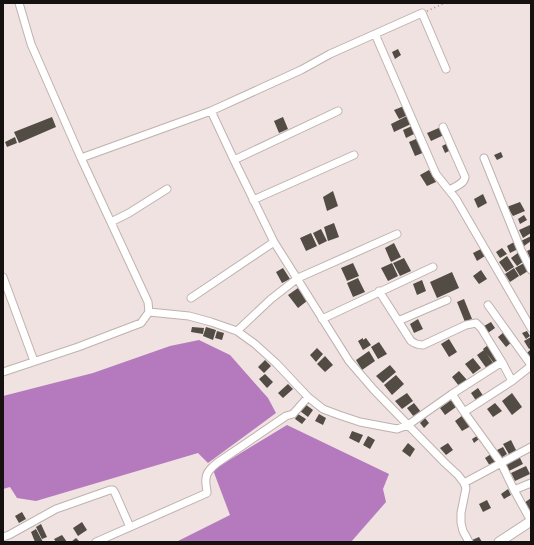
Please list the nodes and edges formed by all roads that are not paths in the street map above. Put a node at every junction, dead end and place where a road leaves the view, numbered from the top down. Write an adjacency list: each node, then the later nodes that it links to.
1 (19, 3): 8 (street)
2 (375, 34): 3 (street); 4 (street); 12 (street)
3 (446, 69)
4 (211, 111): 8 (street); 10 (street)
5 (338, 111): 10 (street)
6 (443, 127): 12 (street)
7 (354, 155): 13 (street)
8 (81, 158): 14 (street)
9 (484, 158): 18 (street)
10 (234, 160): 13 (street)
11 (167, 189): 14 (street)
12 (448, 190): 26 (street)
13 (253, 200): 16 (street)
14 (111, 222): 25 (street)
15 (397, 234): 20 (street)
16 (274, 242): 20 (street); 22 (street)
17 (433, 267): 21 (street)
18 (531, 270)
19 (3, 276): 31 (street)
20 (298, 278): 27 (street); 30 (street)
21 (379, 292): 27 (street); 28 (street)
22 (191, 298)
23 (447, 300): 28 (street)
24 (488, 306): 33 (street)
25 (149, 312): 30 (street); 31 (street)
26 (528, 317): 29 (street)
27 (322, 318): 39 (street)
28 (398, 321): 32 (street)
29 (531, 328)
30 (237, 331): 37 (street)
31 (34, 361): 34 (street)
32 (502, 362): 35 (street); 36 (street)
33 (531, 365): 35 (street)
34 (3, 372)
35 (512, 380): 38 (street)
36 (452, 394): 38 (street); 39 (street)
37 (308, 397): 39 (street); 46 (street)
38 (464, 412): 41 (street)
39 (408, 425): 42 (street)
40 (531, 447): 41 (street)
41 (501, 463): 42 (street); 44 (street)
42 (464, 483): 50 (street)
43 (531, 483): 44 (street)
44 (514, 490): 45 (street)
45 (531, 521): 51 (main road)
46 (130, 527): 47 (street); 49 (street)
47 (6, 536): 48 (street)
48 (13, 542)
49 (96, 542)
50 (469, 542)
51 (499, 542)

